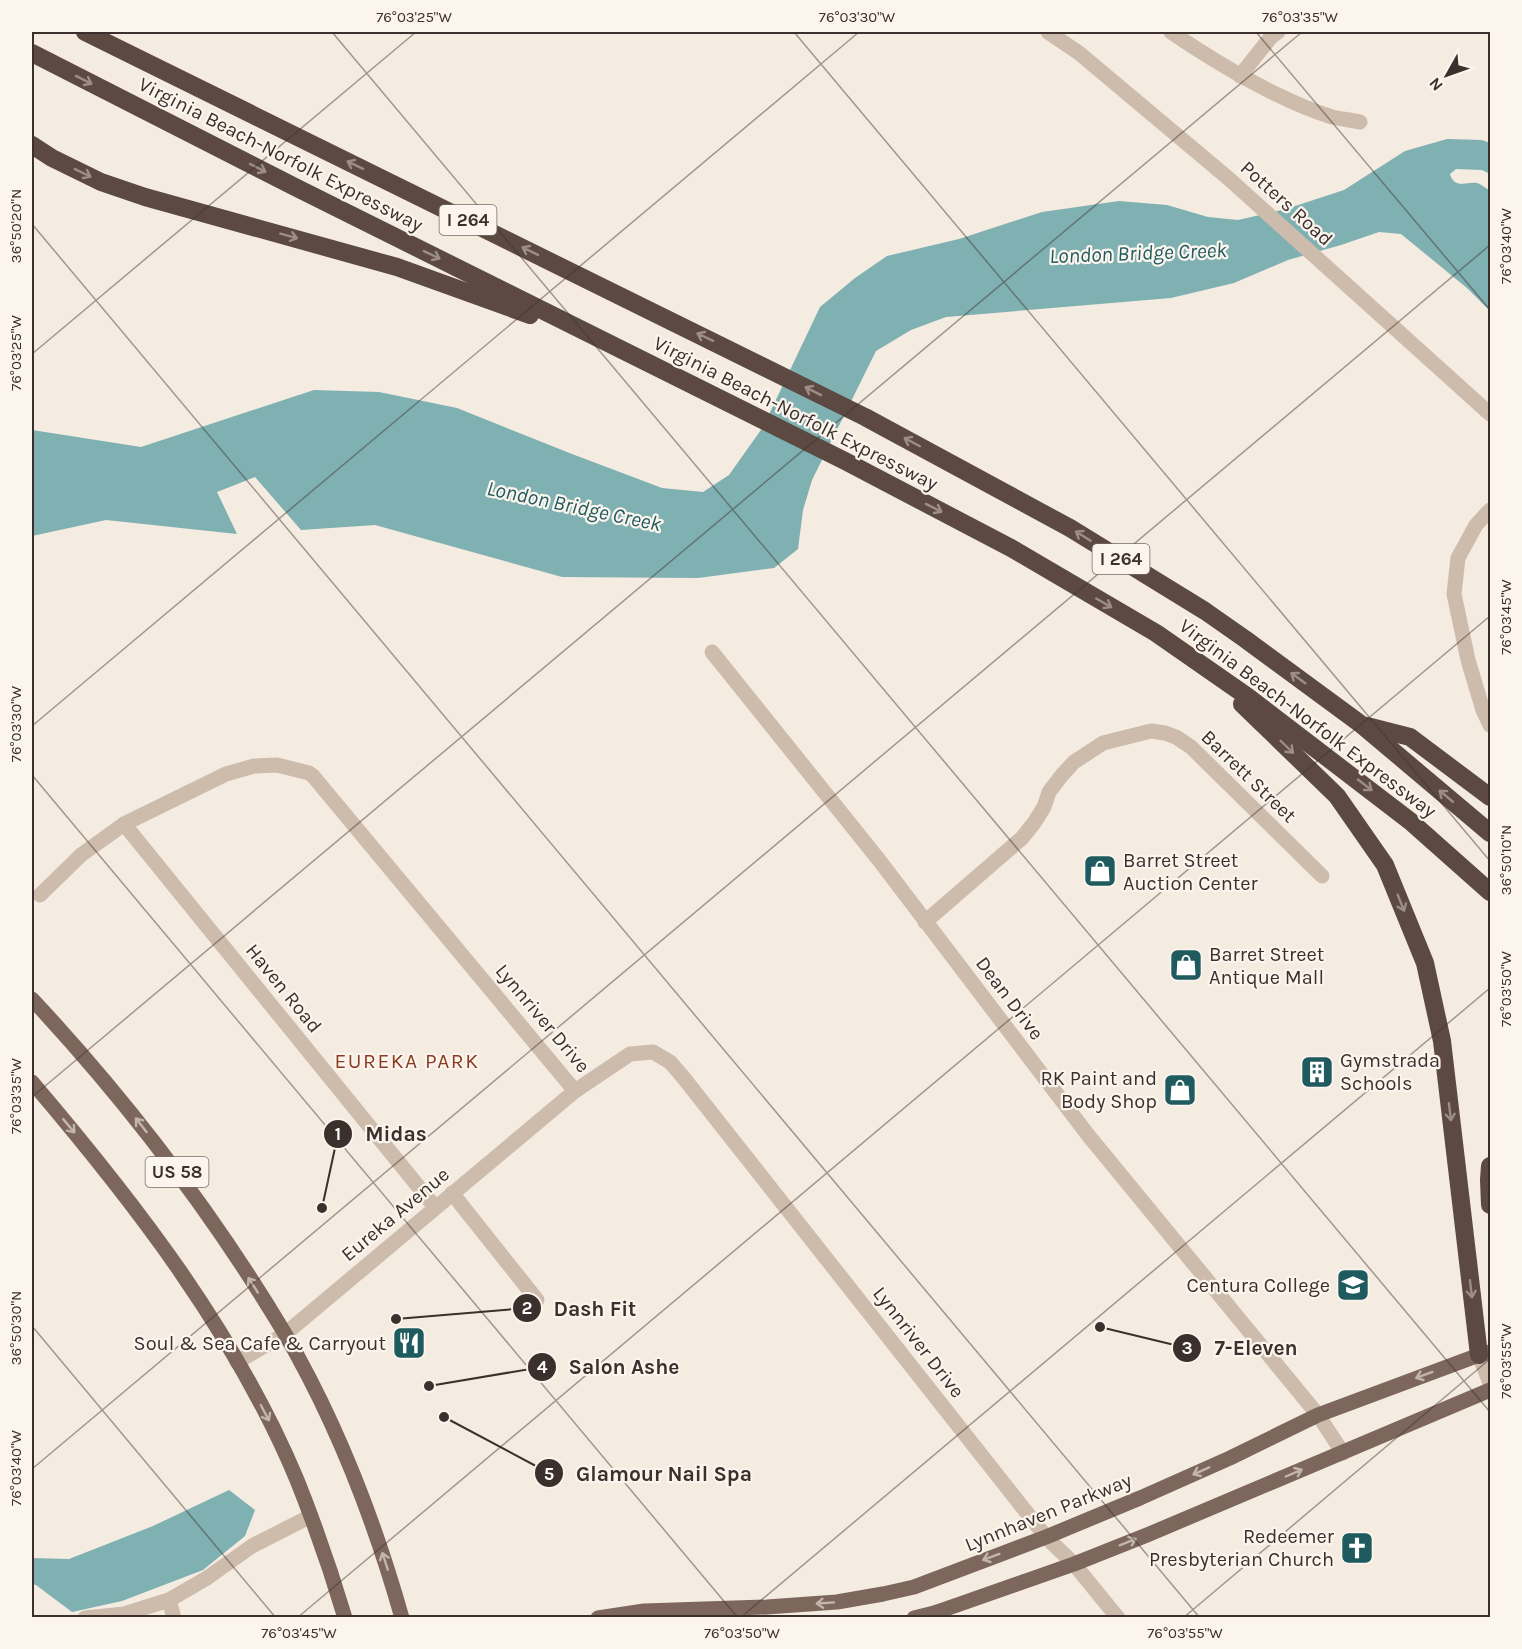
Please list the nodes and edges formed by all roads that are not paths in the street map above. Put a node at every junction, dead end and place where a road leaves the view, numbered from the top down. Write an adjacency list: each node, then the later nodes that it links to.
1 (86, 32): 8 (highway, Virginia Beach-Norfolk Expressway / I 264)
2 (113, 32): 8 (highway)
3 (1048, 32): 12 (street, Potters Road)
4 (1171, 32): 7 (street)
5 (1278, 32): 7 (street)
6 (32, 53): 11 (highway, Virginia Beach-Norfolk Expressway / I 264, one-way to 11)
7 (1240, 76): 9 (street)
8 (179, 78): 16 (highway, Virginia Beach-Norfolk Expressway / I 264, one-way to 8)
9 (1360, 122)
10 (32, 145): 11 (highway, one-way to 11)
11 (605, 341): 15 (highway, Virginia Beach-Norfolk Expressway / I 264, one-way to 15)
12 (1491, 414)
13 (1491, 510): 17 (street)
14 (712, 652): 24 (street, Dean Drive)
15 (1200, 663): 22 (highway, Virginia Beach-Norfolk Expressway / I 264, one-way to 22); 34 (highway, one-way to 34)
16 (1362, 725): 18 (highway); 20 (highway, Virginia Beach-Norfolk Expressway / I 264, one-way to 16)
17 (1491, 725)
18 (1491, 797)
19 (124, 824): 23 (street, Lynnriver Drive); 27 (street, Lynnriver Drive); 31 (street, Haven Road)
20 (1491, 833)
21 (1322, 876): 24 (street, Barrett Street)
22 (1491, 892)
23 (40, 895)
24 (926, 922): 38 (street, Dean Drive)
25 (32, 999): 33 (main road, US 58, one-way to 25)
26 (32, 1082): 35 (main road, US 58, one-way to 35)
27 (575, 1091): 29 (street, Eureka Avenue); 41 (street, Lynnriver Drive)
28 (1491, 1166): 30 (highway)
29 (453, 1193): 31 (street, Eureka Avenue); 32 (street)
30 (1491, 1205)
31 (435, 1207): 33 (street, Eureka Avenue)
32 (537, 1300)
33 (285, 1334): 35 (street, Eureka Avenue); 47 (main road, US 58, one-way to 33)
34 (1485, 1353): 36 (street); 38 (main road, Lynnhaven Parkway, one-way to 38)
35 (237, 1362): 40 (main road, US 58, one-way to 40)
36 (1491, 1383)
37 (1491, 1390): 39 (main road)
38 (1318, 1415): 39 (street, Dean Drive); 41 (main road, Lynnhaven Parkway, one-way to 41)
39 (1343, 1453): 42 (main road, one-way to 39)
40 (311, 1516): 43 (street); 46 (main road, US 58)
41 (1046, 1537): 42 (street, Lynnriver Drive); 48 (main road, Lynnhaven Parkway, one-way to 48)
42 (1074, 1564): 49 (main road); 50 (street, Lynnriver Drive)
43 (169, 1600): 44 (street); 45 (street)
44 (85, 1617)
45 (174, 1617)
46 (345, 1617)
47 (402, 1617)
48 (598, 1617)
49 (914, 1617)
50 (1118, 1617)

